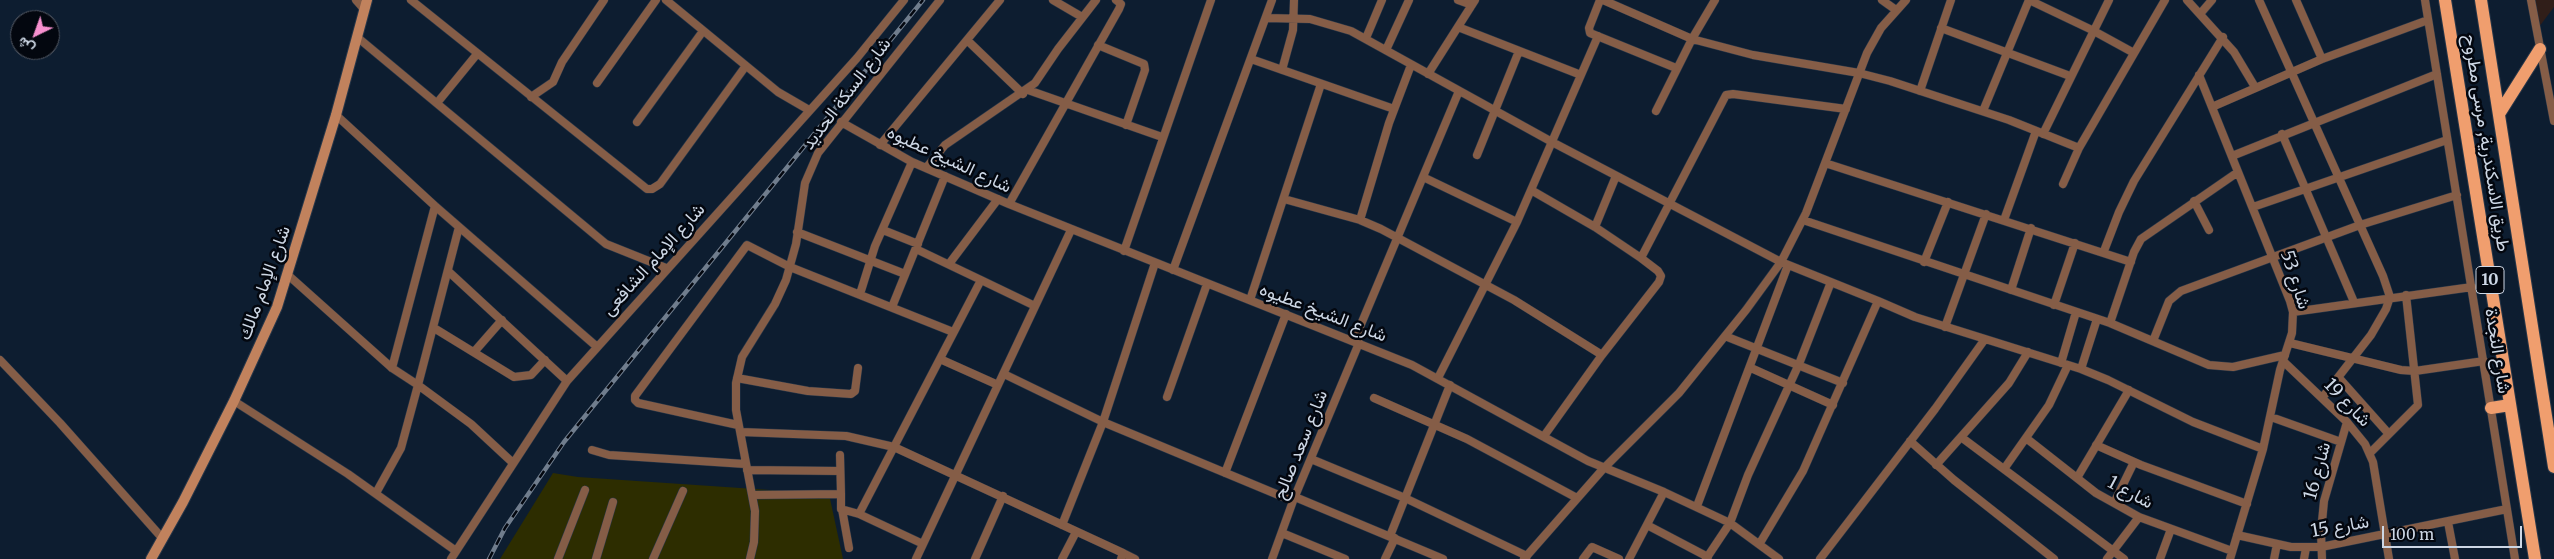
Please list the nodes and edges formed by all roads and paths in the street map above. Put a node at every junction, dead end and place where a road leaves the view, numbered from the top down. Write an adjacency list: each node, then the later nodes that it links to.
1 (356, 0): 35 (street)
2 (411, 0): 58 (street)
3 (604, 0): 78 (street)
4 (656, 0): 72 (street)
5 (666, 0): 45 (street)
6 (904, 0): 84 (street, شارع الإمام الشافعى)
7 (940, 0): 92 (street, شارع السكة الحديد)
8 (1000, 0): 51 (street)
9 (1054, 0): 38 (street)
10 (1096, 0): 38 (street)
11 (1116, 0): 52 (street)
12 (1211, 0): 97 (street)
13 (1272, 0): 39 (street)
14 (1294, 0): 40 (street)
15 (1382, 0): 49 (street)
16 (1409, 0): 54 (street)
17 (1458, 0): 34 (street)
18 (1601, 0): 46 (street); 50 (street)
19 (1715, 0): 50 (street)
20 (1882, 0): 36 (street)
21 (1906, 0): 36 (street)
22 (1951, 0): 43 (street)
23 (2029, 0): 44 (street); 56 (street)
24 (2109, 0): 44 (street)
25 (2165, 0): 57 (street)
26 (2187, 0): 37 (street)
27 (2212, 0): 37 (street)
28 (2259, 0): 65 (street)
29 (2296, 0): 60 (street)
30 (2425, 0): 41 (street, شارع النجدة)
31 (2445, 0): 221 (main road, طريق الاسكندرية, مرسى مطروح / 10)
32 (2481, 0): 88 (main road, طريق الاسكندرية, مرسى مطروح / 10)
33 (2531, 0): 53 (street)
34 (1474, 3): 42 (street)
35 (365, 4): 48 (street, شارع الإمام مالك)
36 (1896, 10): 66 (street)
37 (2200, 14): 47 (street)
38 (1082, 18): 76 (street)
39 (1266, 18): 40 (street); 59 (street)
40 (1294, 18): 49 (street); 64 (street)
41 (2428, 20): 60 (street); 68 (street, شارع النجدة)
42 (1458, 27): 55 (street); 67 (street)
43 (1942, 28): 56 (street); 75 (street)
44 (2092, 30): 57 (street); 71 (street)
45 (703, 31): 62 (street); 91 (street)
46 (1598, 36): 63 (street); 69 (street)
47 (2223, 37): 70 (street); 74 (street)
48 (357, 38): 79 (street); 89 (street, شارع الإمام مالك)
49 (1366, 38): 54 (street)
50 (1692, 39): 63 (street); 66 (street)
51 (967, 40): 76 (street); 100 (street)
52 (1098, 45): 80 (street); 94 (street)
53 (2540, 49): 88 (main road); 90 (street)
54 (1386, 50): 61 (street)
55 (1519, 51): 69 (street); 87 (street)
56 (2007, 53): 71 (street); 86 (street)
57 (2134, 53): 101 (street)
58 (478, 54): 78 (street); 79 (street)
59 (1251, 59): 64 (street); 153 (street)
60 (2322, 60): 65 (street)
61 (1411, 64): 67 (street); 83 (street)
62 (745, 67): 78 (street); 84 (street)
63 (1676, 68): 85 (street)
64 (1282, 70): 73 (street)
65 (2291, 72): 74 (street); 93 (street)
66 (1860, 73): 75 (street); 82 (street)
67 (1428, 74): 77 (street)
68 (2437, 74): 93 (street); 98 (street, شارع النجدة)
69 (1581, 75): 99 (street)
70 (2200, 75): 81 (street, شارع 53); 142 (street)
71 (2070, 76): 95 (street)
72 (597, 83)
73 (1321, 84): 83 (street); 117 (street)
74 (2256, 87): 81 (street)
75 (1920, 90): 86 (street)
76 (1026, 92): 80 (street); 106 (street)
77 (1459, 92): 87 (street); 110 (street, شارع سعد صالح)
78 (531, 97)
79 (437, 103): 152 (street)
80 (1065, 103): 94 (street); 120 (street)
81 (2212, 107): 103 (street, شارع 53)
82 (1846, 108): 105 (street); 121 (street)
83 (1394, 109): 125 (street)
84 (809, 110): 152 (street, شارع الإمام الشافعى)
85 (1656, 111)
86 (1983, 111): 95 (street)
87 (1496, 112): 99 (street); 102 (street)
88 (2499, 114): 245 (main road, طريق الاسكندرية, مرسى مطروح / 10)
89 (336, 116): 122 (street); 156 (street, شارع الإمام مالك)
90 (2554, 117)
91 (636, 122)
92 (841, 122): 100 (street, شارع الشيخ عطيوه); 136 (street, شارع السكة الحديد)
93 (2314, 122): 96 (street); 111 (street)
94 (1126, 125): 97 (street)
95 (2040, 133): 101 (street); 127 (street)
96 (2282, 134): 103 (street); 114 (street)
97 (1162, 137): 141 (street)
98 (2447, 140): 111 (street); 115 (street, شارع النجدة)
99 (1552, 142): 109 (street); 113 (street)
100 (880, 144): 104 (street, شارع الشيخ عطيوه)
101 (2078, 148): 112 (street)
102 (1477, 155)
103 (2232, 156): 107 (street, شارع 53)
104 (912, 162): 106 (street, شارع الشيخ عطيوه); 133 (street)
105 (1826, 163): 119 (street); 126 (street)
106 (926, 168): 108 (street, شارع الشيخ عطيوه)
107 (2238, 172): 118 (street); 123 (street, شارع 53)
108 (945, 176): 116 (street, شارع الشيخ عطيوه); 140 (street)
109 (1616, 176): 121 (street); 131 (street)
110 (1423, 177): 128 (street); 138 (street, شارع سعد صالح)
111 (2338, 179): 114 (street); 129 (street)
112 (2063, 184)
113 (1531, 190): 128 (street); 131 (street)
114 (2305, 190): 123 (street); 137 (street)
115 (2456, 195): 129 (street); 162 (street, شارع النجدة)
116 (998, 199): 120 (street, شارع الشيخ عطيوه); 150 (street)
117 (1284, 199): 125 (street); 167 (street)
118 (2194, 201): 135 (street); 147 (street)
119 (1948, 202): 124 (street); 146 (street)
120 (1009, 204): 134 (street, شارع الشيخ عطيوه)
121 (1671, 204): 144 (street); 149 (street)
122 (435, 206): 130 (street); 200 (street)
123 (2252, 207): 143 (street, شارع 53)
124 (1986, 214): 127 (street); 157 (street)
125 (1360, 220): 138 (street)
126 (1803, 220): 146 (street); 149 (street)
127 (2004, 220): 132 (street)
128 (1517, 222): 161 (street)
129 (2360, 225): 137 (street); 166 (street)
130 (459, 227): 154 (street); 187 (street)
131 (1594, 227): 144 (street)
132 (2031, 228): 139 (street); 163 (street)
133 (883, 230): 140 (street); 145 (street)
134 (1071, 230): 141 (street, شارع الشيخ عطيوه); 171 (street)
135 (2209, 230)
136 (797, 232): 145 (street); 151 (street, شارع السكة الحديد)
137 (2326, 237): 143 (street); 169 (street)
138 (1396, 238): 161 (street); 185 (street, شارع سعد صالح)
139 (2075, 243): 142 (street); 170 (street)
140 (917, 247): 150 (street); 155 (street)
141 (1124, 251): 148 (street, شارع الشيخ عطيوه)
142 (2104, 251): 147 (street)
143 (2272, 256): 174 (street, شارع 53); 184 (street)
144 (1641, 258): 191 (street)
145 (870, 260): 155 (street); 164 (street)
146 (1924, 262): 157 (street)
147 (2131, 262): 178 (street)
148 (1155, 263): 153 (street, شارع الشيخ عطيوه); 224 (street)
149 (1785, 263): 159 (street); 182 (street); 188 (street)
150 (949, 264): 158 (street)
151 (790, 267): 164 (street); 206 (street, شارع السكة الحديد); 227 (street)
152 (666, 268): 187 (street, شارع الإمام الشافعى)
153 (1173, 270): 160 (street, شارع الشيخ عطيوه)
154 (448, 271): 177 (street); 180 (street)
155 (906, 274): 172 (street)
156 (288, 275): 200 (street); 219 (street, شارع الإمام مالك)
157 (1963, 275): 163 (street); 179 (street)
158 (981, 280): 171 (street); 181 (street)
159 (1831, 282): 168 (street); 198 (street)
160 (1207, 284): 167 (street, شارع الشيخ عطيوه); 216 (street)
161 (1486, 284): 191 (street); 207 (street)
162 (2472, 287): 165 (street); 197 (street, شارع النجدة)
163 (2011, 290): 170 (street)
164 (860, 294): 172 (street)
165 (2406, 295): 166 (street); 204 (street)
166 (2390, 297): 169 (street); 196 (street)
167 (1250, 300): 175 (street, شارع الشيخ عطيوه)
168 (1878, 301): 179 (street); 210 (street)
169 (2354, 302): 174 (street)
170 (2054, 304): 173 (street)
171 (1035, 306): 205 (street)
172 (892, 307): 181 (street)
173 (2076, 312): 176 (street); 199 (street)
174 (2293, 312): 186 (street, شارع 53)
175 (1286, 314): 185 (street, شارع الشيخ عطيوه); 249 (street)
176 (2097, 319): 178 (street); 203 (street)
177 (502, 320): 189 (street); 195 (street)
178 (2110, 323): 184 (street)
179 (1945, 327): 183 (street)
180 (434, 328): 189 (street); 213 (street)
181 (953, 332): 193 (street)
182 (1725, 336): 188 (street); 246 (street)
183 (1985, 338): 190 (street); 232 (street)
184 (2153, 341): 192 (street)
185 (1357, 342): 207 (street, شارع الشيخ عطيوه); 240 (street, شارع سعد صالح)
186 (2290, 343): 192 (street, شارع 53); 196 (street)
187 (596, 346): 209 (street, شارع الإمام الشافعى)
188 (1758, 349): 198 (street); 202 (street)
189 (474, 352): 195 (street)
190 (2028, 352): 199 (street); 230 (street)
191 (1602, 355): 229 (street)
192 (2284, 358): 218 (street, شارع 19); 223 (street, شارع 53)
193 (940, 359): 211 (street); 235 (street)
194 (0, 360): 280 (street)
195 (545, 360): 209 (street)
196 (2355, 360): 204 (street); 208 (street)
197 (2484, 361): 204 (street); 222 (street, شارع النجدة)
198 (1799, 364): 210 (street); 214 (street)
199 (2065, 364): 203 (street); 231 (street)
200 (392, 368): 213 (street)
201 (858, 368): 206 (street)
202 (1751, 368): 214 (street); 265 (street)
203 (2081, 369): 215 (street)
204 (2415, 371): 228 (street)
205 (1004, 374): 211 (street); 224 (street)
206 (737, 378): 227 (street, شارع السكة الحديد)
207 (1438, 378): 212 (street, شارع الشيخ عطيوه)
208 (2340, 378): 218 (street); 228 (street)
209 (566, 381): 242 (street, شارع الإمام الشافعى)
210 (1842, 383): 220 (street)
211 (998, 385): 250 (street)
212 (1450, 385): 226 (street); 229 (street, شارع الشيخ عطيوه)
213 (418, 386): 242 (street); 255 (street)
214 (1790, 386): 220 (street); 271 (street)
215 (2129, 390): 234 (street); 236 (street)
216 (1167, 397)
217 (1374, 398): 226 (street)
218 (2322, 398): 225 (street, شارع 19)
219 (234, 402): 255 (street); 280 (street, شارع الإمام مالك)
220 (1833, 404): 281 (street)
221 (2510, 405): 222 (main road); 323 (main road, طريق الاسكندرية, مرسى مطروح / 10)
222 (2491, 408): 266 (street, شارع النجدة)
223 (2270, 417): 233 (street); 236 (street, شارع 53)
224 (1103, 422): 249 (street); 273 (street)
225 (2347, 422): 233 (street, شارع 16); 238 (street, شارع 19)
226 (1434, 424): 259 (street); 260 (street)
227 (739, 429): 235 (street); 244 (street, شارع السكة الحديد)
228 (2388, 433): 238 (street)
229 (1544, 436): 246 (street, شارع الشيخ عطيوه)
230 (1961, 437): 243 (street); 247 (street)
231 (2026, 438): 247 (street); 251 (street, شارع 1)
232 (1910, 441): 243 (street); 311 (street)
233 (2341, 442): 284 (street, شارع 16)
234 (2096, 445): 241 (street); 251 (street)
235 (894, 447): 250 (street); 268 (street)
236 (2263, 449): 264 (street, شارع 53)
237 (592, 450): 244 (street)
238 (2370, 453): 277 (street, شارع 19)
239 (840, 455): 248 (street)
240 (1311, 459): 259 (street); 261 (street, شارع سعد صالح)
241 (2134, 462): 263 (street); 264 (street)
242 (512, 463): 287 (street, شارع الإمام الشافعى)
243 (1936, 465): 312 (street)
244 (746, 467): 248 (street); 257 (street, شارع السكة الحديد)
245 (2554, 467)
246 (1604, 469): 254 (street, شارع الشيخ عطيوه); 260 (street)
247 (2004, 469): 289 (street)
248 (840, 470): 256 (street)
249 (1225, 473): 261 (street)
250 (955, 474): 258 (street); 282 (street)
251 (2077, 478): 263 (street, شارع 1)
252 (585, 490): 295 (street)
253 (683, 492): 297 (street)
254 (1664, 492): 265 (street, شارع الشيخ عطيوه); 272 (street)
255 (376, 493): 287 (street)
256 (841, 494): 257 (street); 267 (street)
257 (753, 495): 298 (street, شارع السكة الحديد)
258 (1002, 496): 273 (street); 300 (street)
259 (1405, 498): 279 (street); 291 (street)
260 (1576, 498): 291 (street)
261 (1294, 499): 276 (street, شارع سعد صالح); 279 (street)
262 (613, 502): 296 (street)
263 (2114, 503): 269 (street, شارع 1)
264 (2247, 504): 278 (street, شارع 53)
265 (1697, 506): 271 (street, شارع الشيخ عطيوه)
266 (2507, 509): 270 (street, شارع 15); 322 (street, شارع النجدة)
267 (842, 510): 268 (street); 285 (street)
268 (859, 514): 282 (street)
269 (2139, 517): 274 (street, شارع 1); 289 (street)
270 (2448, 522): 277 (street, شارع 15); 321 (street)
271 (1730, 523): 281 (street, شارع الشيخ عطيوه); 292 (street)
272 (1647, 524): 292 (street); 309 (street)
273 (1062, 525): 275 (street)
274 (2171, 528): 288 (street, شارع 1); 315 (street)
275 (1076, 532): 290 (street); 301 (street)
276 (1282, 533): 303 (street, شارع سعد صالح); 304 (street)
277 (2385, 534): 284 (street, شارع 15); 320 (street, شارع 19)
278 (2237, 535): 283 (street, شارع 15); 288 (street, شارع 53)
279 (1392, 537): 305 (street); 306 (street)
280 (163, 539): 293 (street, شارع الإمام مالك)
281 (1760, 543): 310 (street, شارع الشيخ عطيوه)
282 (922, 544): 299 (street)
283 (2277, 544): 286 (street, شارع 15); 317 (street)
284 (2320, 547): 286 (street, شارع 15); 319 (street, شارع 16)
285 (850, 548)
286 (2306, 548): 318 (street)
287 (456, 551): 294 (street, شارع الإمام الشافعى)
288 (2232, 551): 316 (street, شارع 53)
289 (2113, 552): 313 (street); 314 (street)
290 (1122, 556): 302 (street)
291 (1525, 557)
292 (1707, 558)
293 (151, 559)
294 (451, 559)
295 (558, 559)
296 (596, 559)
297 (653, 559)
298 (750, 559)
299 (916, 559)
300 (975, 559)
301 (1062, 559)
302 (1135, 559)
303 (1272, 559)
304 (1345, 559)
305 (1385, 559)
306 (1442, 559)
307 (1583, 559): 308 (street)
308 (1619, 559)
309 (1629, 559)
310 (1779, 559)
311 (1820, 559)
312 (2054, 559)
313 (2107, 559)
314 (2124, 559)
315 (2160, 559)
316 (2230, 559)
317 (2274, 559)
318 (2304, 559)
319 (2322, 559)
320 (2389, 559)
321 (2455, 559)
322 (2514, 559)
323 (2535, 559)

